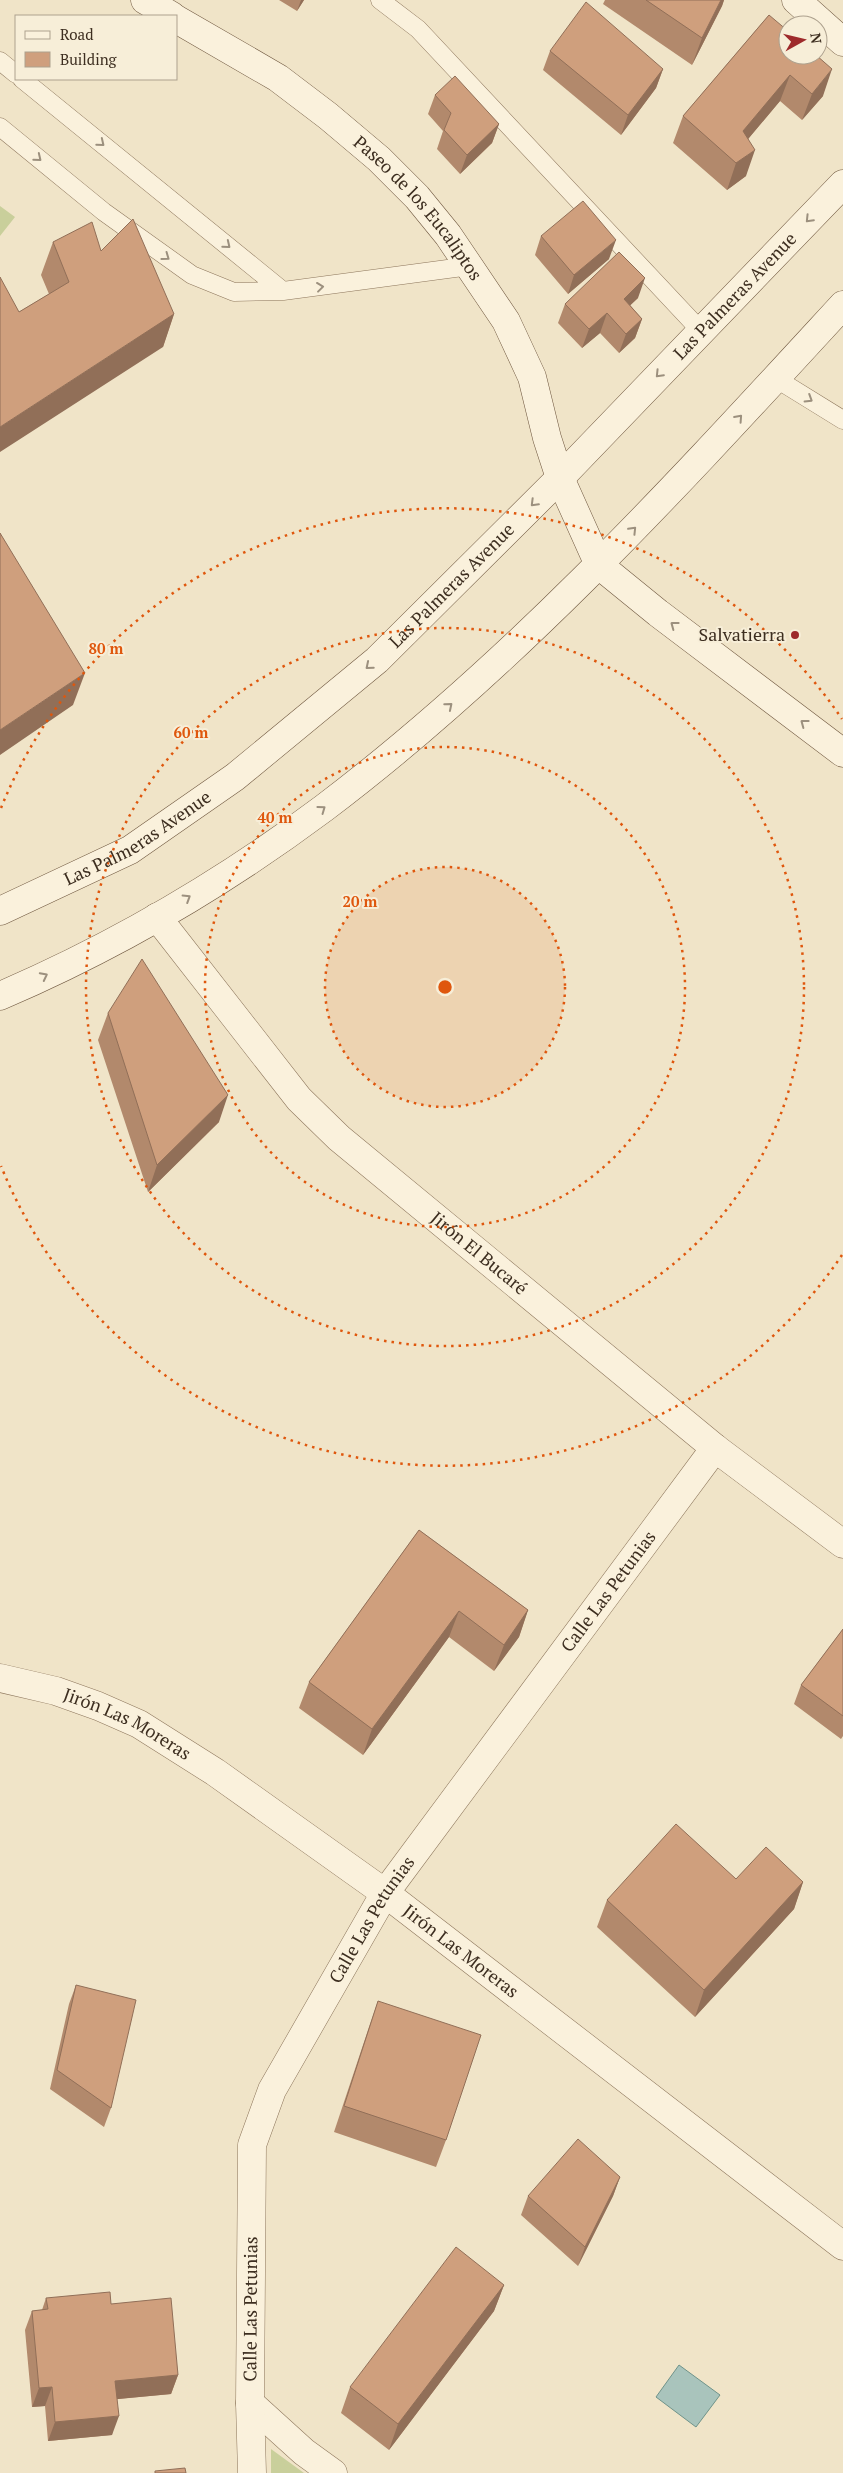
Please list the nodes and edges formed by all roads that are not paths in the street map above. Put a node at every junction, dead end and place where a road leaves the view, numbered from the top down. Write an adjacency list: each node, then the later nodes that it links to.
1 (145, 0): 4 (street)
2 (380, 0): 15 (lane)
3 (796, 0): 6 (street)
4 (170, 15)
5 (178, 20): 12 (street, Paseo de los Eucaliptos)
6 (843, 42)
7 (0, 60): 8 (lane)
8 (15, 73)
9 (23, 80): 13 (lane, one-way to 13)
10 (0, 127): 13 (lane, one-way to 13)
11 (843, 184): 15 (street, Las Palmeras Avenue, one-way to 15)
12 (470, 266): 13 (lane, one-way to 12); 18 (street, Paseo de los Eucaliptos)
13 (283, 291)
14 (843, 305): 16 (street)
15 (701, 331): 18 (street, Las Palmeras Avenue, one-way to 18)
16 (775, 378): 17 (lane, one-way to 17); 19 (street, one-way to 16)
17 (843, 420)
18 (560, 478): 19 (street, Paseo de los Eucaliptos); 21 (street, Las Palmeras Avenue, one-way to 21)
19 (599, 565): 20 (street, one-way to 19); 22 (street, one-way to 19)
20 (843, 753)
21 (0, 911)
22 (157, 917): 23 (street, one-way to 22); 24 (street, Jirón El Bucaré)
23 (0, 996)
24 (715, 1448): 25 (street, Jirón El Bucaré); 27 (street, Calle Las Petunias)
25 (843, 1544)
26 (0, 1678): 27 (street, Jirón Las Moreras)
27 (385, 1893): 28 (street, Jirón Las Moreras); 29 (street, Calle Las Petunias)
28 (843, 2246)
29 (250, 2403): 30 (street, Calle Las Petunias); 31 (street)
30 (252, 2473)
31 (333, 2473)

